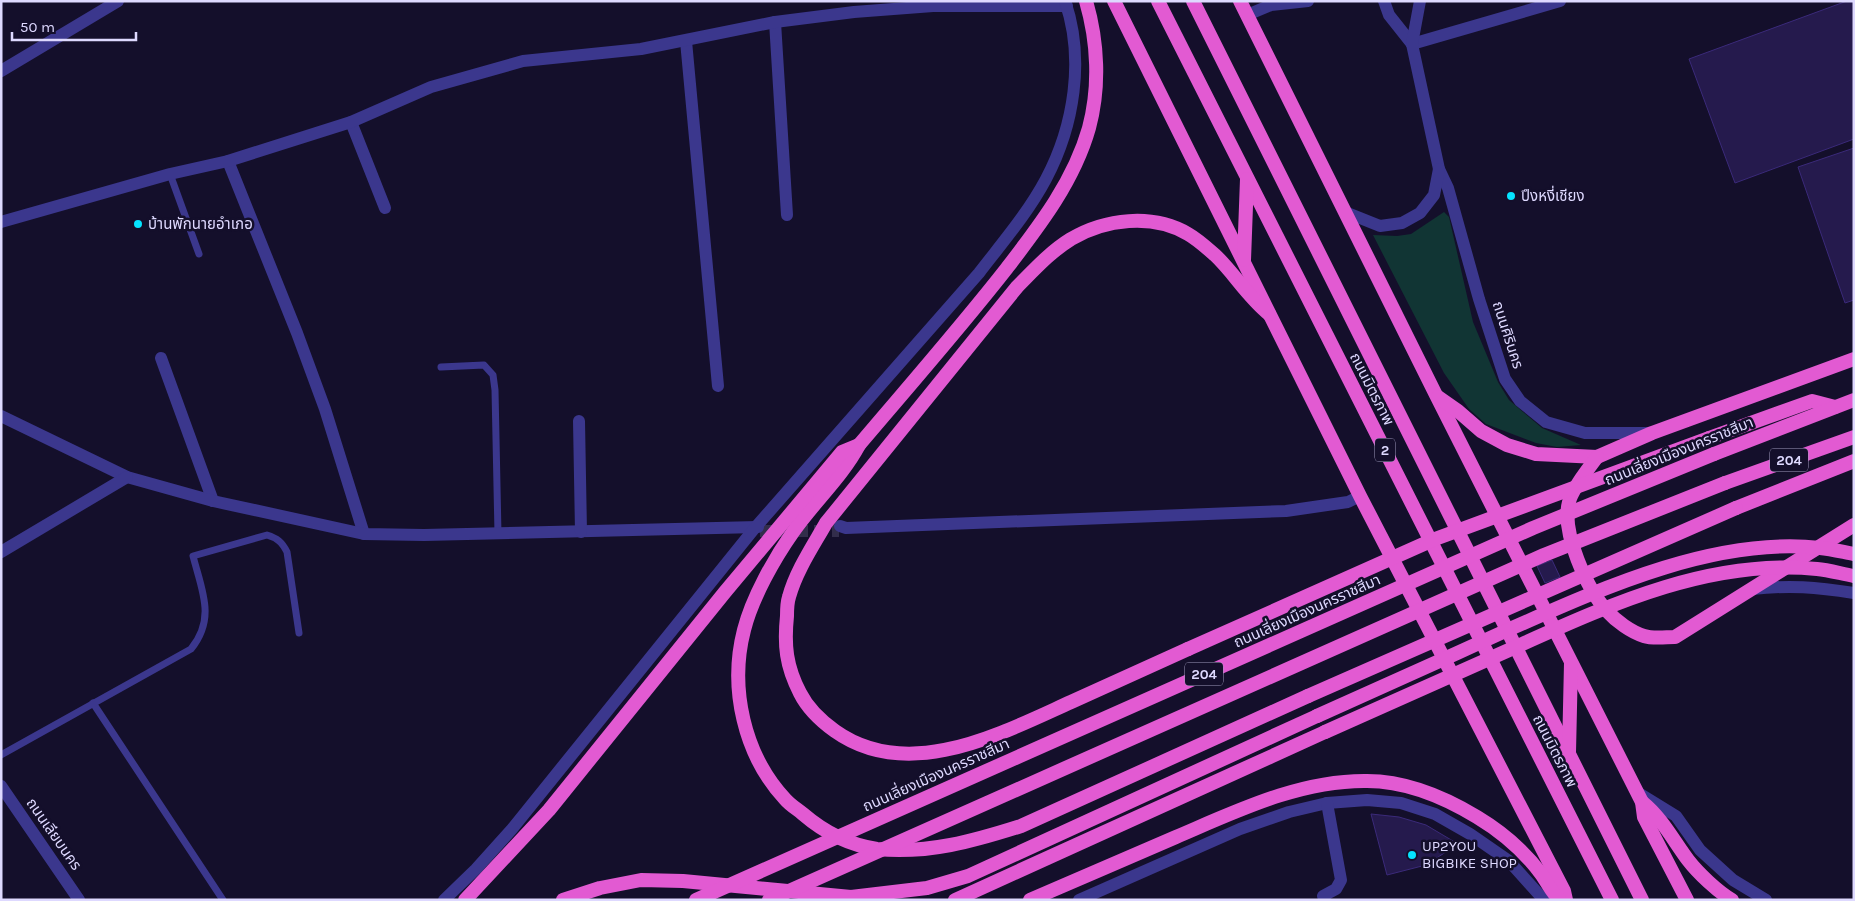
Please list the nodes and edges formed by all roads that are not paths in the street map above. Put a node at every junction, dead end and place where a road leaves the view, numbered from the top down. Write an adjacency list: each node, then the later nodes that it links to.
1 (118, 1): 16 (street)
2 (1086, 1): 40 (highway)
3 (1114, 1): 27 (highway)
4 (1158, 1): 21 (highway, ถนนมิตรภาพ / 2)
5 (1192, 1): 61 (highway, ถนนมิตรภาพ / 2)
6 (1240, 1): 12 (highway)
7 (1308, 1): 12 (street)
8 (1384, 1): 15 (street, ถนนศิรินคร)
9 (1420, 1): 15 (street, ถนนศิรินคร)
10 (1560, 1): 15 (street)
11 (1066, 3): 13 (street); 48 (street)
12 (1247, 15): 23 (highway)
13 (775, 22): 14 (street); 24 (street)
14 (686, 41): 17 (street); 32 (street)
15 (1412, 44): 19 (street, ถนนศิรินคร)
16 (1, 71)
17 (351, 122): 18 (street); 22 (street)
18 (228, 161): 20 (street); 50 (street)
19 (1439, 169): 23 (street, ถนนศิรินคร); 38 (street, ถนนศิรินคร)
20 (170, 174): 25 (street); 26 (lane)
21 (1247, 177): 27 (highway); 79 (highway, ถนนมิตรภาพ / 2)
22 (385, 208)
23 (1345, 212): 33 (highway)
24 (787, 215)
25 (1, 222)
26 (198, 254)
27 (1244, 264): 28 (highway)
28 (1269, 314): 35 (highway, bridge); 44 (highway)
29 (161, 358): 45 (street)
30 (1854, 359): 38 (highway)
31 (441, 367): 51 (lane)
32 (718, 386)
33 (1436, 395): 41 (highway); 58 (highway)
34 (1854, 400): 35 (highway, ถนนเลี่ยงเมืองนครราชสีมา / 204)
35 (1835, 407): 70 (highway, ถนนเลี่ยงเมืองนครราชสีมา / 204, bridge)
36 (1, 416): 43 (street)
37 (579, 421): 49 (street)
38 (1652, 433): 41 (highway)
39 (1854, 437): 71 (highway, 204, bridge)
40 (859, 445): 42 (highway, bridge); 68 (highway)
41 (1597, 457): 55 (highway)
42 (1854, 461)
43 (127, 477): 45 (street); 52 (street)
44 (1360, 496): 47 (street); 78 (highway)
45 (213, 501): 50 (street)
46 (1854, 525): 55 (highway)
47 (841, 528)
48 (758, 529): 49 (street); 67 (street)
49 (580, 532): 51 (street)
50 (364, 534): 51 (street)
51 (498, 534)
52 (1, 552)
53 (1854, 554): 69 (highway, bridge)
54 (1854, 576): 72 (highway, bridge)
55 (1750, 589): 56 (street)
56 (1854, 593)
57 (299, 633): 59 (lane)
58 (1571, 660): 61 (highway); 63 (highway)
59 (93, 703): 60 (lane); 66 (lane)
60 (1, 755)
61 (1569, 755): 80 (highway, ถนนมิตรภาพ / 2)
62 (1, 786): 65 (street, ถนนเลียบนคร)
63 (1640, 797): 81 (highway); 82 (highway); 83 (street)
64 (1327, 803): 74 (street); 75 (street); 76 (street)
65 (80, 900)
66 (223, 900)
67 (444, 900)
68 (465, 900)
69 (563, 900)
70 (696, 900)
71 (768, 900)
72 (955, 900)
73 (1030, 900): 77 (highway)
74 (1079, 900)
75 (1324, 900)
76 (1544, 900)
77 (1560, 900)
78 (1566, 900)
79 (1612, 900)
80 (1642, 900)
81 (1686, 900)
82 (1732, 900)
83 (1766, 900)

